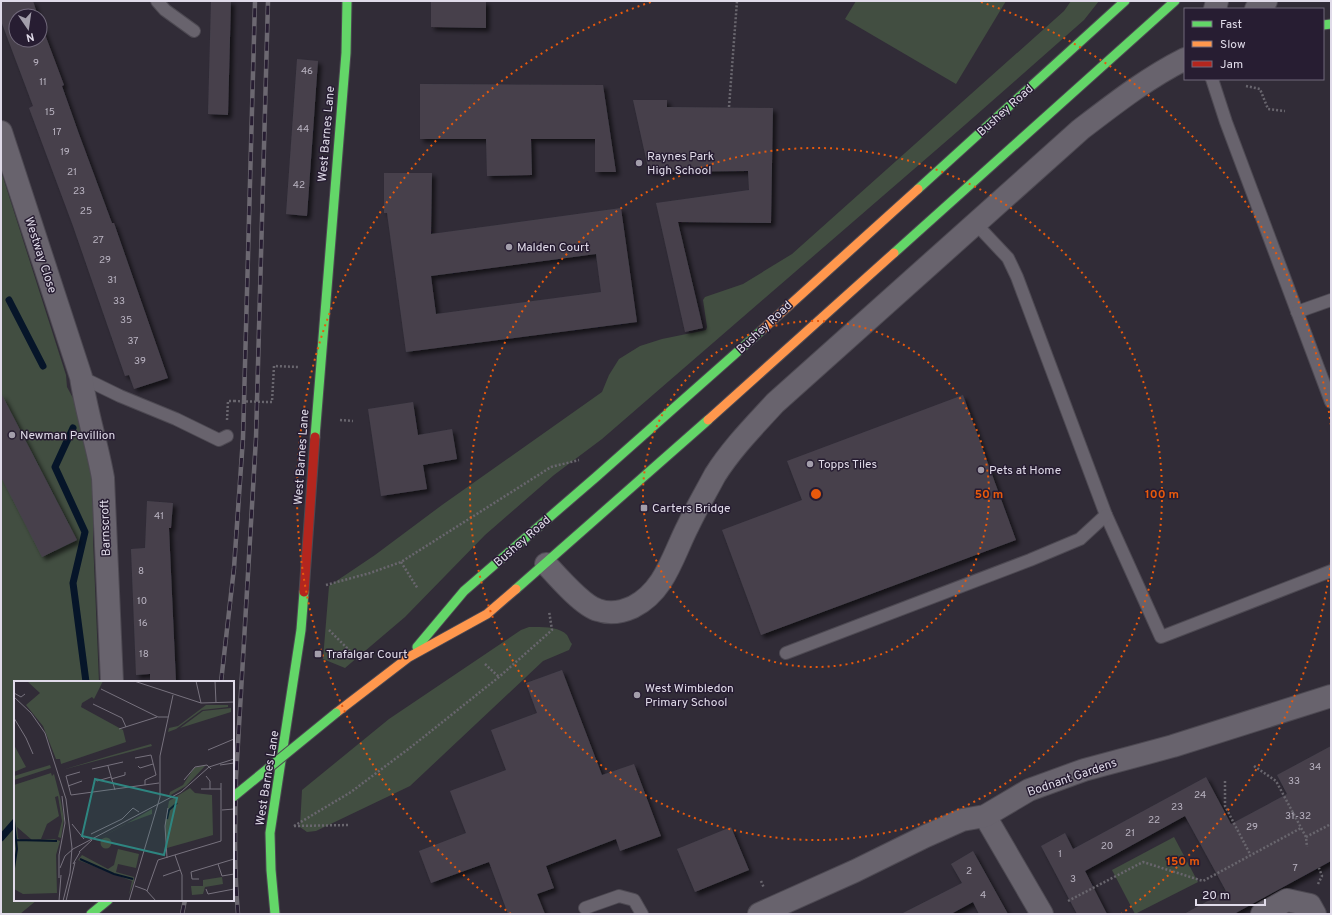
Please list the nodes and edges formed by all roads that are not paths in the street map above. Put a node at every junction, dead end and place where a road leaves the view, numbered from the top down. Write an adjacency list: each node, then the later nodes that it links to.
1 (158, 1): 7 (lane)
2 (347, 1): 29 (main road, West Barnes Lane)
3 (1125, 1): 21 (main road, Bushey Road)
4 (1175, 1): 18 (main road, Bushey Road)
5 (1266, 1): 6 (street)
6 (1257, 8)
7 (194, 31)
8 (1184, 59): 11 (street)
9 (1212, 80): 13 (lane)
10 (1, 132): 14 (street, Westway Close)
11 (976, 224): 17 (lane); 18 (street)
12 (1331, 300): 13 (lane)
13 (1297, 312): 15 (lane)
14 (81, 377): 16 (lane); 22 (street, Barnscroft)
15 (1331, 402)
16 (227, 436)
17 (1106, 515): 19 (lane); 20 (lane)
18 (546, 564): 21 (main road, Bushey Road)
19 (1331, 572)
20 (786, 653)
21 (409, 657): 24 (main road, Bushey Road, bridge)
22 (112, 681)
23 (1331, 696): 25 (street, Bodnant Gardens)
24 (234, 796)
25 (985, 816): 31 (street, Bodnant Gardens); 32 (street)
26 (107, 901): 28 (main road)
27 (585, 908): 30 (lane)
28 (91, 914)
29 (275, 914)
30 (642, 914)
31 (759, 914)
32 (1042, 914)
33 (1262, 914): 34 (street)
34 (1316, 914)

